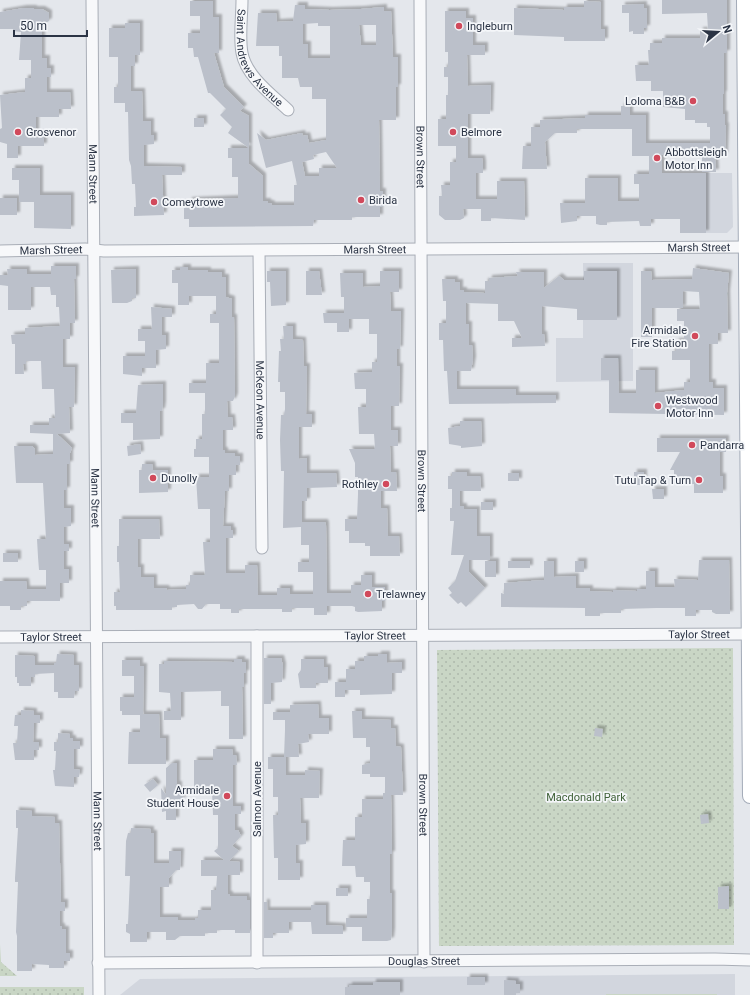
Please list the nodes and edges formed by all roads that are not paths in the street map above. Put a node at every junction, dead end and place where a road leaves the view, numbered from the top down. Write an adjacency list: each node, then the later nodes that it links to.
1 (92, 0): 7 (street, Mann Street)
2 (242, 0): 5 (street, Saint Andrews Avenue)
3 (420, 0): 8 (street, Brown Street)
4 (744, 0): 6 (main road)
5 (288, 110)
6 (748, 247): 8 (street, Marsh Street); 12 (main road)
7 (95, 250): 9 (street, Marsh Street); 10 (street, Marsh Street); 14 (street, Mann Street)
8 (420, 250): 10 (street, Marsh Street); 13 (street, Brown Street)
9 (0, 251)
10 (260, 251): 11 (street, McKeon Avenue)
11 (262, 548)
12 (749, 634): 13 (street, Taylor Street); 17 (main road)
13 (423, 635): 15 (street, Taylor Street); 20 (street, Brown Street)
14 (98, 636): 15 (street, Taylor Street); 16 (street, Taylor Street); 21 (street, Mann Street)
15 (257, 636): 19 (street, Salmon Avenue)
16 (0, 637)
17 (750, 796)
18 (750, 960): 20 (street, Douglas Street)
19 (257, 962): 20 (street, Douglas Street); 21 (street, Douglas Street)
20 (424, 962)
21 (98, 963): 22 (street, Mann Street)
22 (99, 995)

